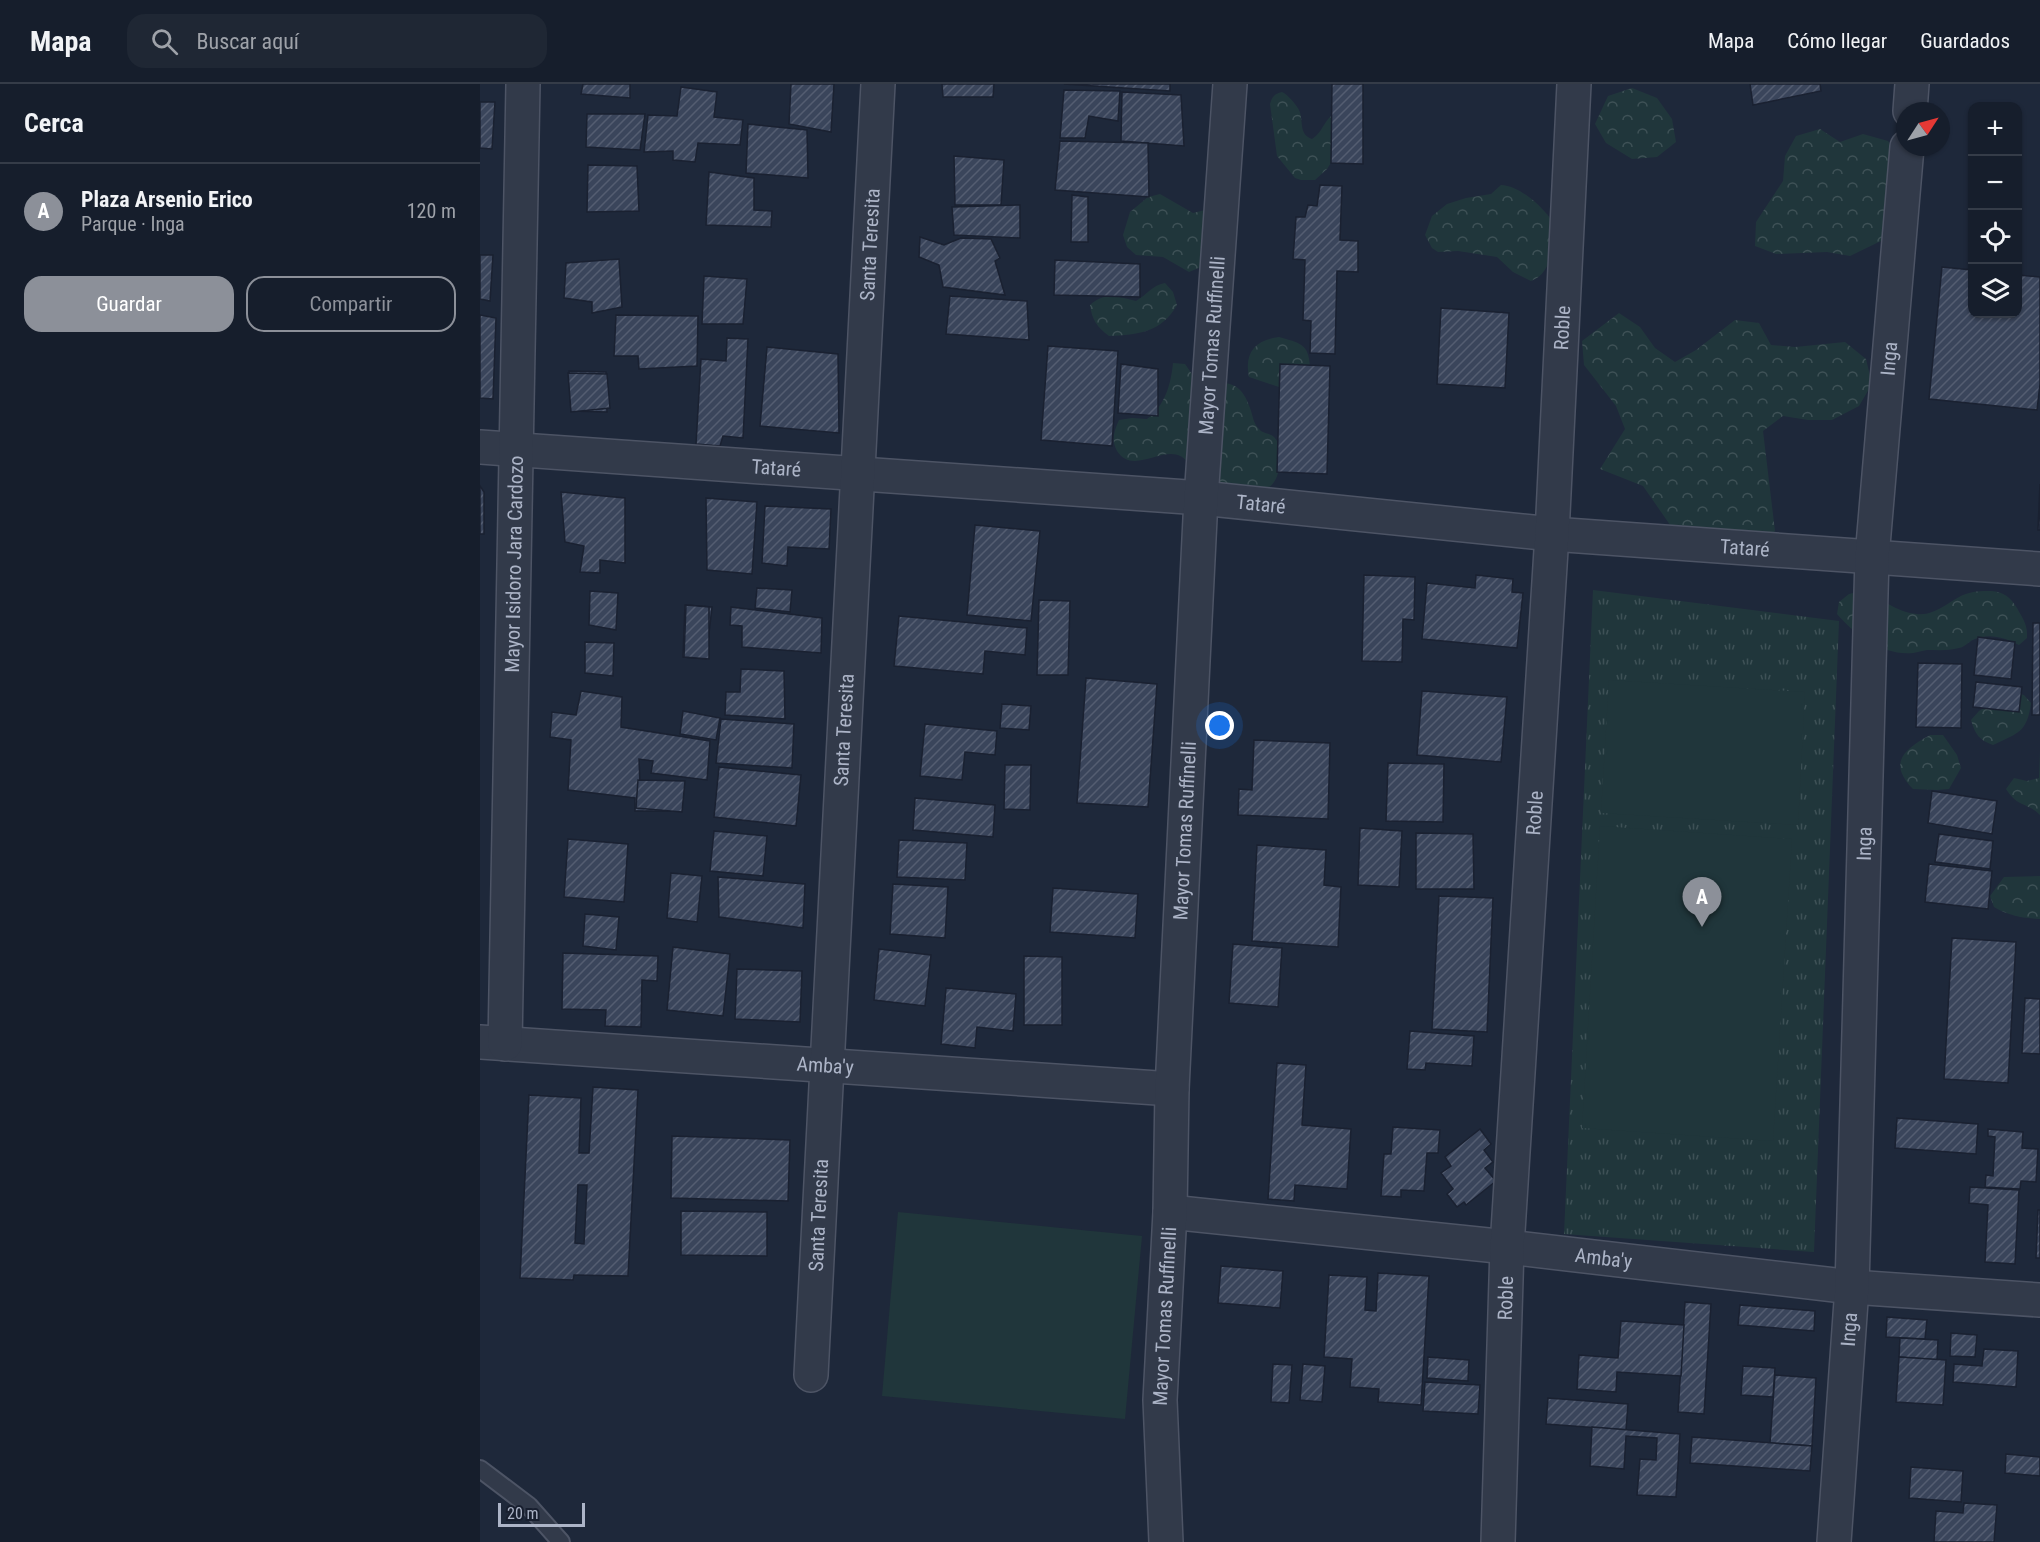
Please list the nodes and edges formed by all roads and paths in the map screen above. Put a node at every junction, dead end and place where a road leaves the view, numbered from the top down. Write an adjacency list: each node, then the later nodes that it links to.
1 (523, 84): 9 (street, Mayor Isidoro Jara Cardozo)
2 (878, 84): 10 (street, Santa Teresita)
3 (1230, 84): 11 (street, Mayor Tomas Ruffinelli)
4 (1574, 84): 12 (street, Roble)
5 (1912, 84): 6 (street)
6 (1911, 102)
7 (1906, 156): 13 (street, Inga)
8 (480, 447): 9 (street, Tataré)
9 (516, 450): 10 (street, Tataré); 15 (street, Mayor Isidoro Jara Cardozo)
10 (859, 474): 11 (street, Tataré); 16 (street, Santa Teresita)
11 (1201, 498): 12 (street, Tataré); 17 (street, Mayor Tomas Ruffinelli)
12 (1552, 534): 13 (street, Tataré); 19 (street, Roble)
13 (1872, 557): 14 (street, Tataré); 20 (street, Inga)
14 (2040, 569)
15 (492, 1043): 16 (street, Amba'y)
16 (825, 1066): 17 (street, Amba'y); 22 (street, Santa Teresita)
17 (1172, 1089): 18 (street, Mayor Tomas Ruffinelli)
18 (1170, 1212): 19 (street, Amba'y); 25 (street, Mayor Tomas Ruffinelli)
19 (1507, 1247): 20 (street, Amba'y); 26 (street, Roble)
20 (1852, 1287): 21 (street, Amba'y); 27 (street, Inga)
21 (2040, 1300)
22 (811, 1375)
23 (480, 1469): 24 (lane)
24 (561, 1542)
25 (1166, 1542)
26 (1498, 1542)
27 (1834, 1542)

